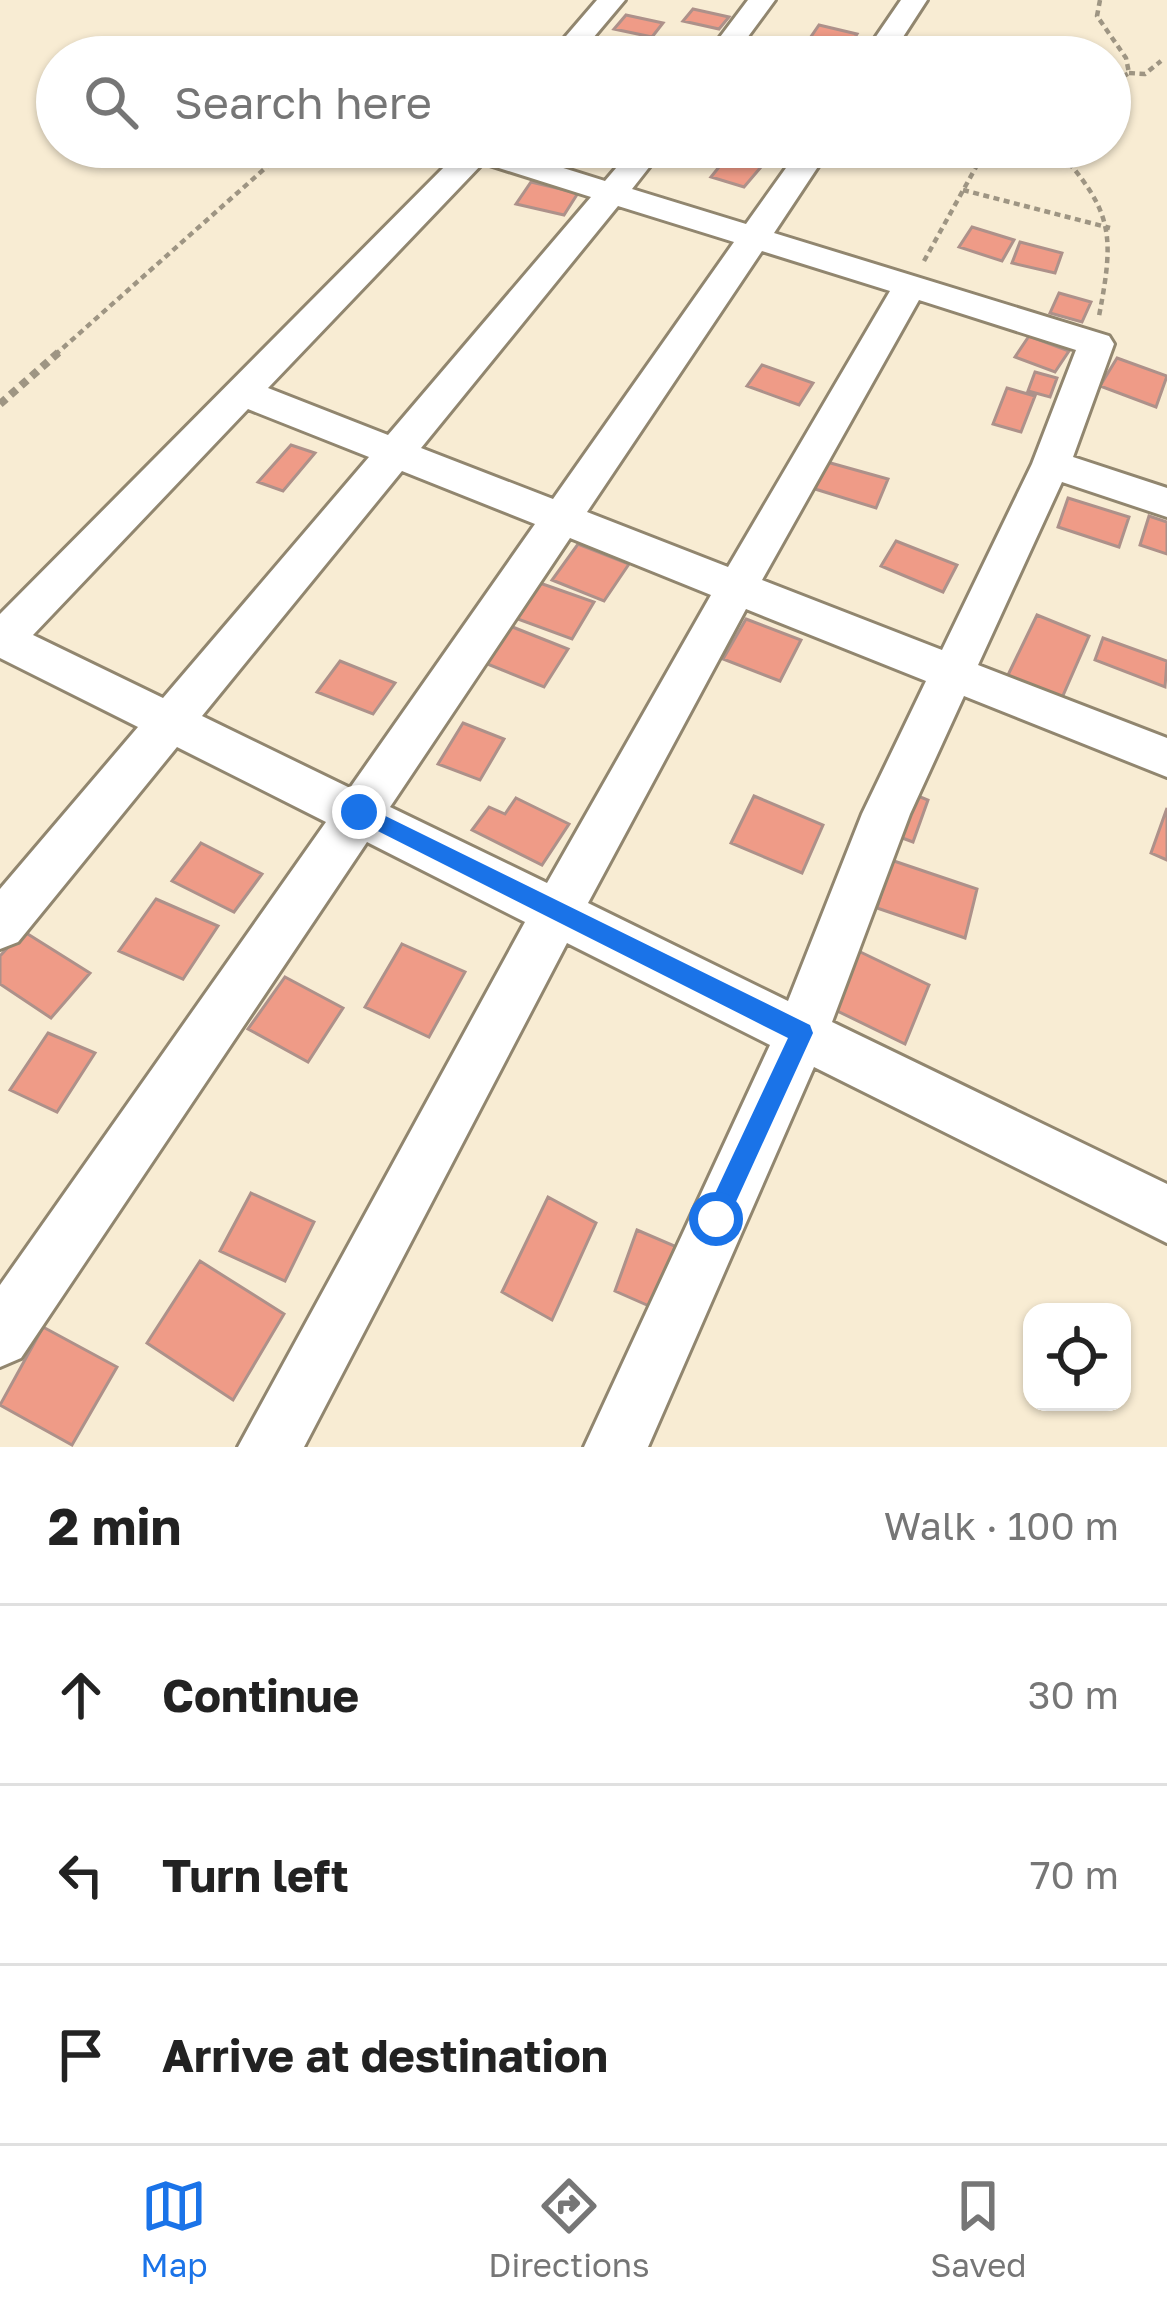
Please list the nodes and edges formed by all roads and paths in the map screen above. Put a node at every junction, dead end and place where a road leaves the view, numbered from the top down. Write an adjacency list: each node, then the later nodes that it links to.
1 (612, 0): 5 (street)
2 (762, 0): 6 (street)
3 (914, 0): 7 (street)
4 (1100, 0): 8 (path)
5 (580, 36)
6 (735, 36)
7 (890, 36)
8 (1111, 36)
9 (1161, 61): 10 (path)
10 (1131, 73)
11 (265, 168): 25 (path)
12 (460, 168): 24 (street)
13 (533, 168): 19 (street)
14 (634, 168): 19 (street)
15 (802, 168): 21 (street)
16 (975, 168): 18 (path)
17 (1072, 168): 20 (path)
18 (963, 190): 20 (path); 22 (path)
19 (613, 196): 21 (street); 26 (street)
20 (1110, 228): 23 (path)
21 (754, 240): 22 (street); 29 (street)
22 (910, 286): 27 (street); 30 (street)
23 (1100, 309)
24 (239, 391): 26 (street); 31 (street)
25 (0, 404)
26 (394, 451): 29 (street); 33 (street)
27 (1051, 464): 28 (street); 32 (street)
28 (1167, 503)
29 (561, 515): 30 (street); 35 (street)
30 (734, 586): 32 (street); 36 (street)
31 (1, 640): 33 (street)
32 (955, 673): 34 (street); 38 (street)
33 (169, 720): 35 (street); 37 (street)
34 (1167, 758)
35 (359, 812): 36 (street); 40 (street)
36 (554, 912): 38 (street); 41 (street)
37 (0, 926)
38 (802, 1033): 39 (street); 42 (street)
39 (1167, 1214)
40 (0, 1336)
41 (270, 1447)
42 (616, 1447)

